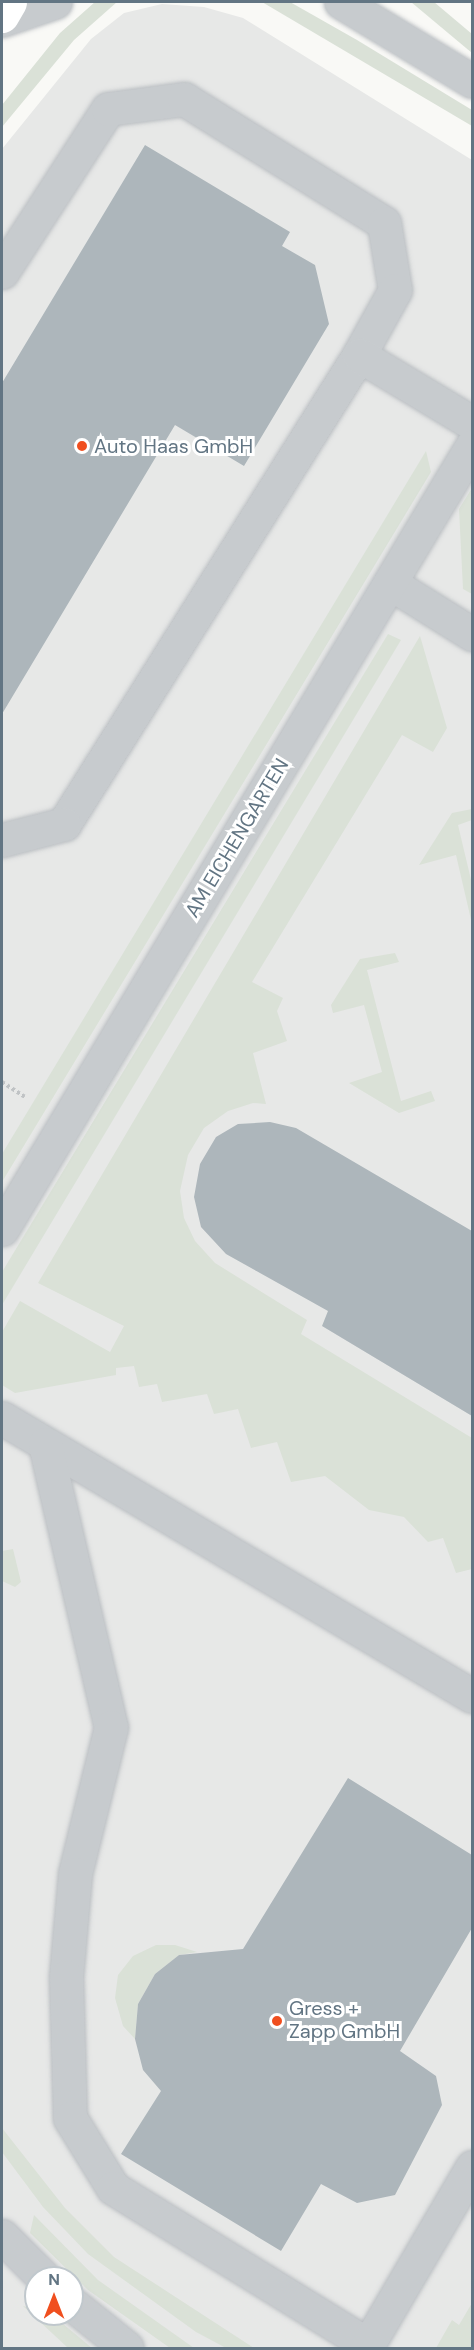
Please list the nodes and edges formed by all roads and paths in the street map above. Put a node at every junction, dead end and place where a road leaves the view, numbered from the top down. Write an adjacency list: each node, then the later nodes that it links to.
1 (10, 2): 4 (main road)
2 (55, 2): 4 (street)
3 (341, 2): 5 (street)
4 (2, 18)
5 (472, 81)
6 (2, 272): 7 (street)
7 (359, 355): 8 (street); 12 (street)
8 (472, 423)
9 (472, 446): 10 (street, AM EICHENGARTEN)
10 (390, 583): 11 (street); 15 (street, AM EICHENGARTEN)
11 (472, 634)
12 (2, 840)
13 (2, 1082): 14 (path)
14 (25, 1097)
15 (2, 1229)
16 (2, 1418): 17 (street)
17 (45, 1444): 18 (street); 23 (street)
18 (472, 1696)
19 (472, 2166): 23 (street)
20 (2, 2236): 21 (street)
21 (32, 2266)
22 (84, 2314): 24 (street)
23 (367, 2347)
24 (127, 2349)

